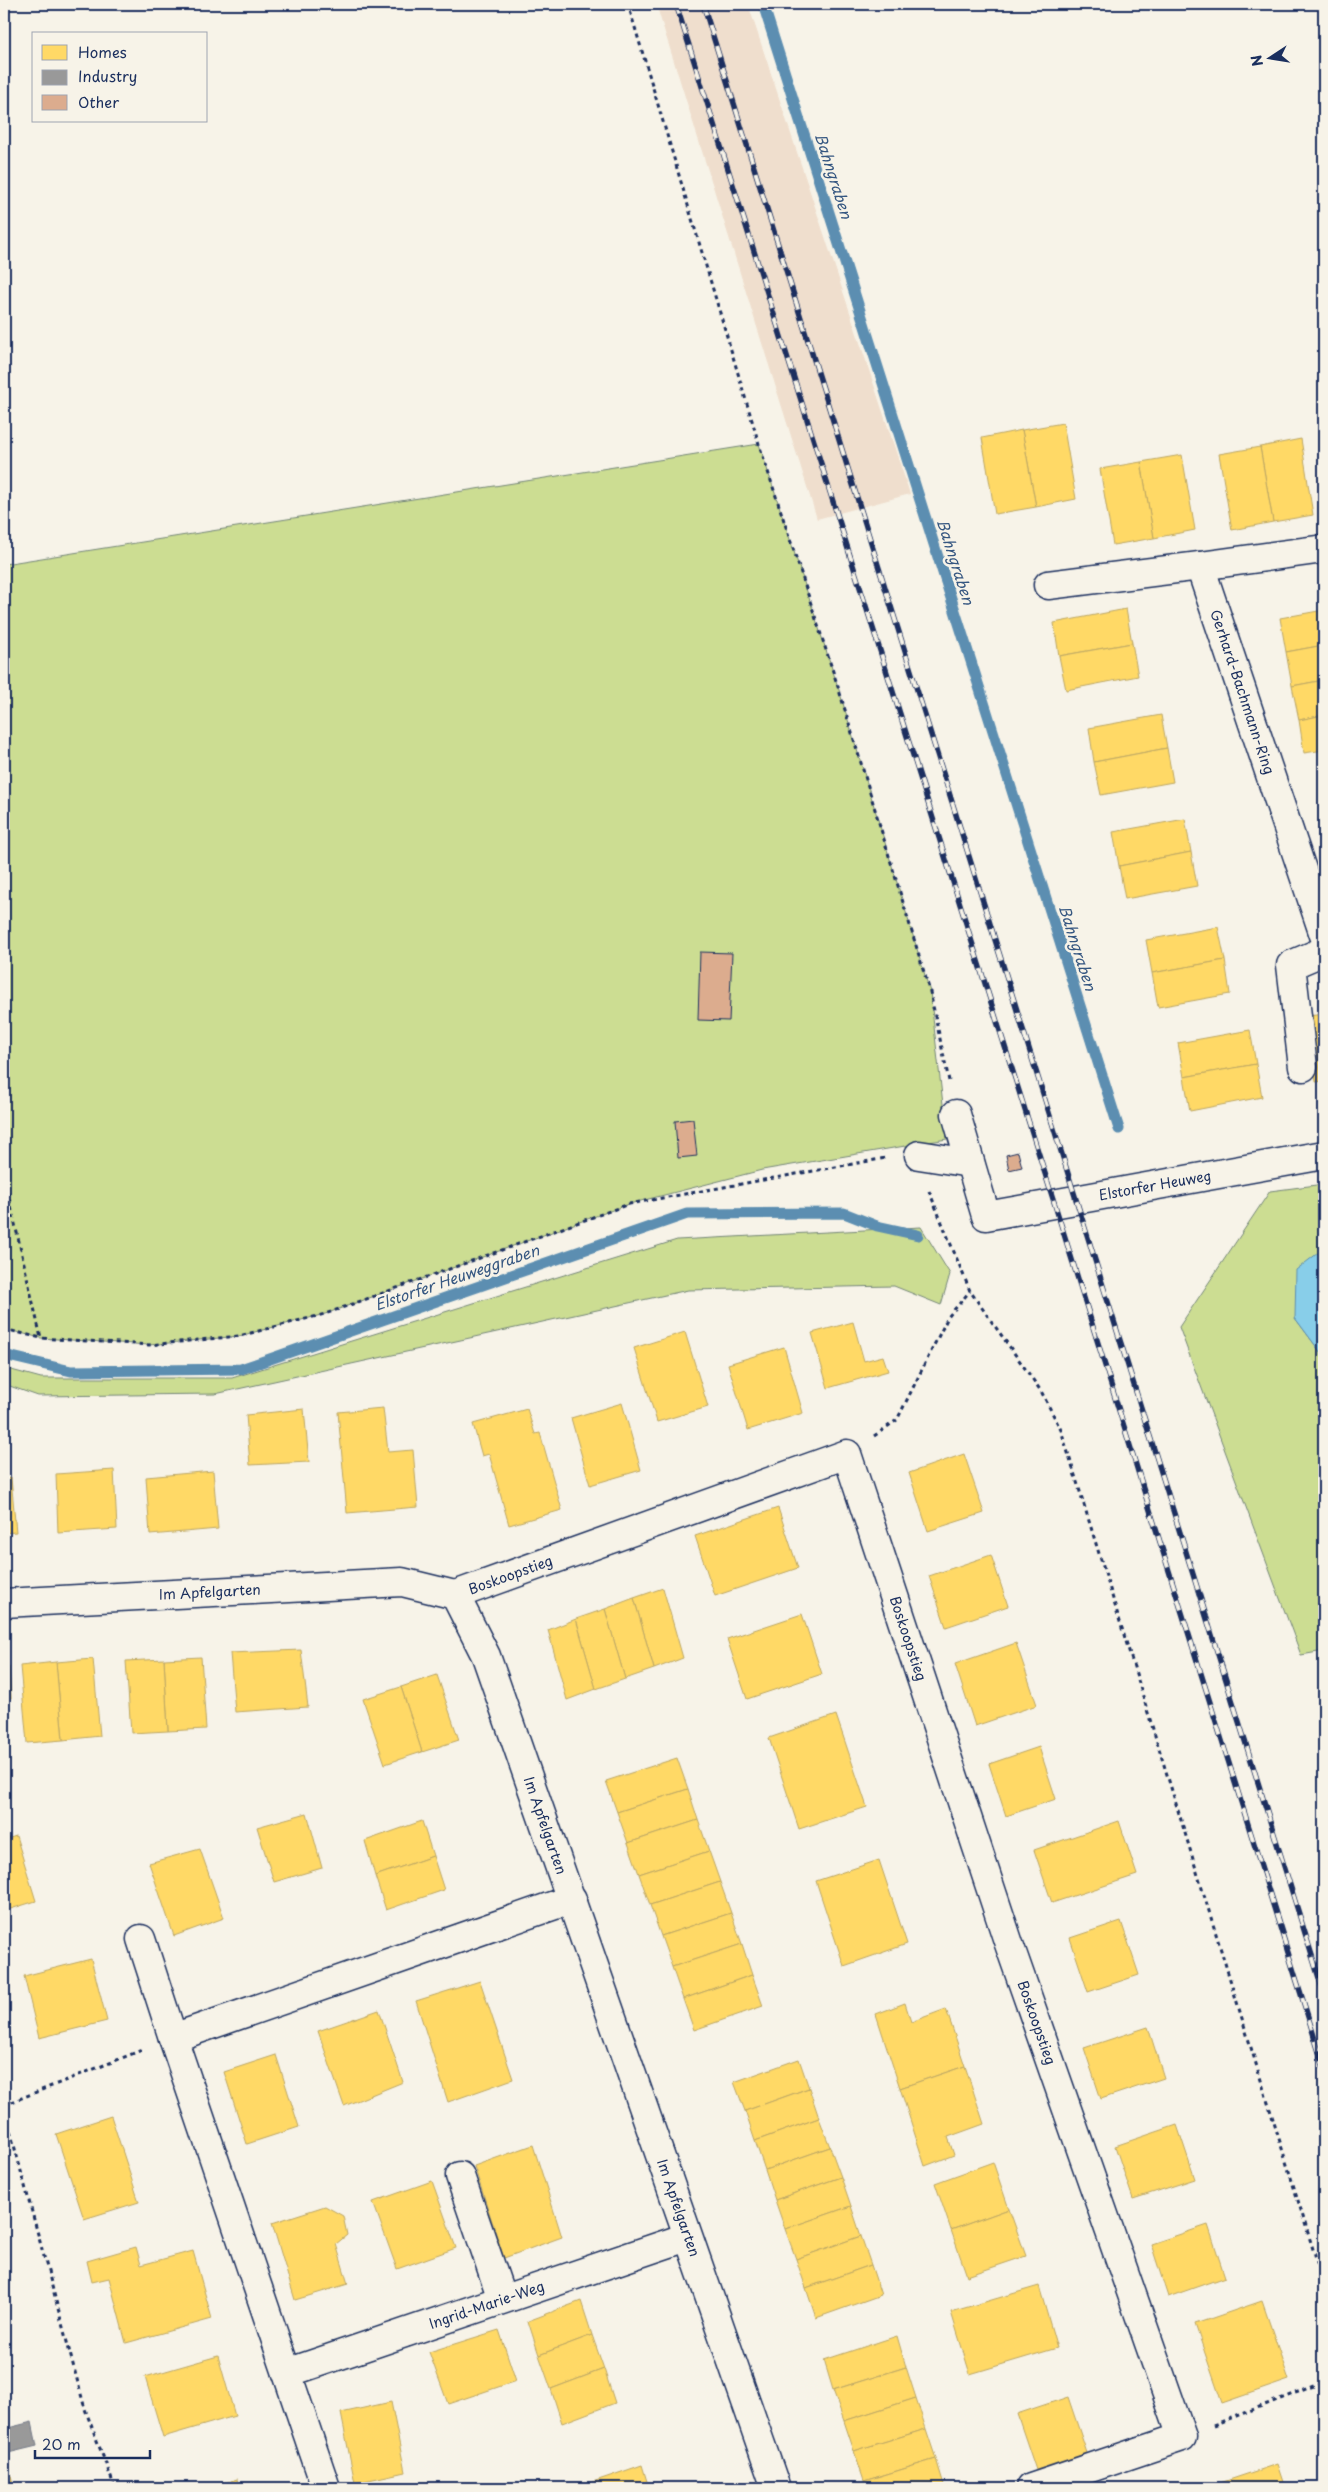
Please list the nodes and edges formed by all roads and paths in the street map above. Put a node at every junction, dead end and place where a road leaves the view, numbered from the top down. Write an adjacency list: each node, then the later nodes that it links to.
1 (628, 4): 8 (path)
2 (1324, 549): 3 (street)
3 (1200, 566): 4 (street); 5 (street, Gerhard-Bachmann-Ring)
4 (1048, 585)
5 (1324, 935)
6 (1324, 952): 7 (street)
7 (1303, 1067)
8 (956, 1114): 11 (street)
9 (919, 1155): 11 (street); 13 (path); 15 (path)
10 (1324, 1155): 11 (street, Elstorfer Heuweg)
11 (970, 1163)
12 (4, 1176): 15 (path)
13 (970, 1291): 16 (path); 25 (path)
14 (4, 1329): 15 (path)
15 (41, 1338)
16 (848, 1454): 17 (street, Boskoopstieg); 29 (street, Boskoopstieg)
17 (455, 1595): 18 (street, Im Apfelgarten); 19 (street, Im Apfelgarten)
18 (4, 1603)
19 (572, 1899): 21 (street); 24 (street, Im Apfelgarten)
20 (141, 1939): 21 (street)
21 (173, 2038): 22 (path); 27 (street)
22 (4, 2106): 30 (path)
23 (460, 2176): 26 (street)
24 (687, 2236): 26 (street, Ingrid-Marie-Weg); 32 (street, Im Apfelgarten)
25 (1324, 2286)
26 (502, 2299): 27 (street, Ingrid-Marie-Weg)
27 (287, 2373): 31 (street)
28 (1324, 2382): 29 (path)
29 (1182, 2437): 33 (street)
30 (115, 2488)
31 (326, 2488)
32 (776, 2488)
33 (1031, 2488)

